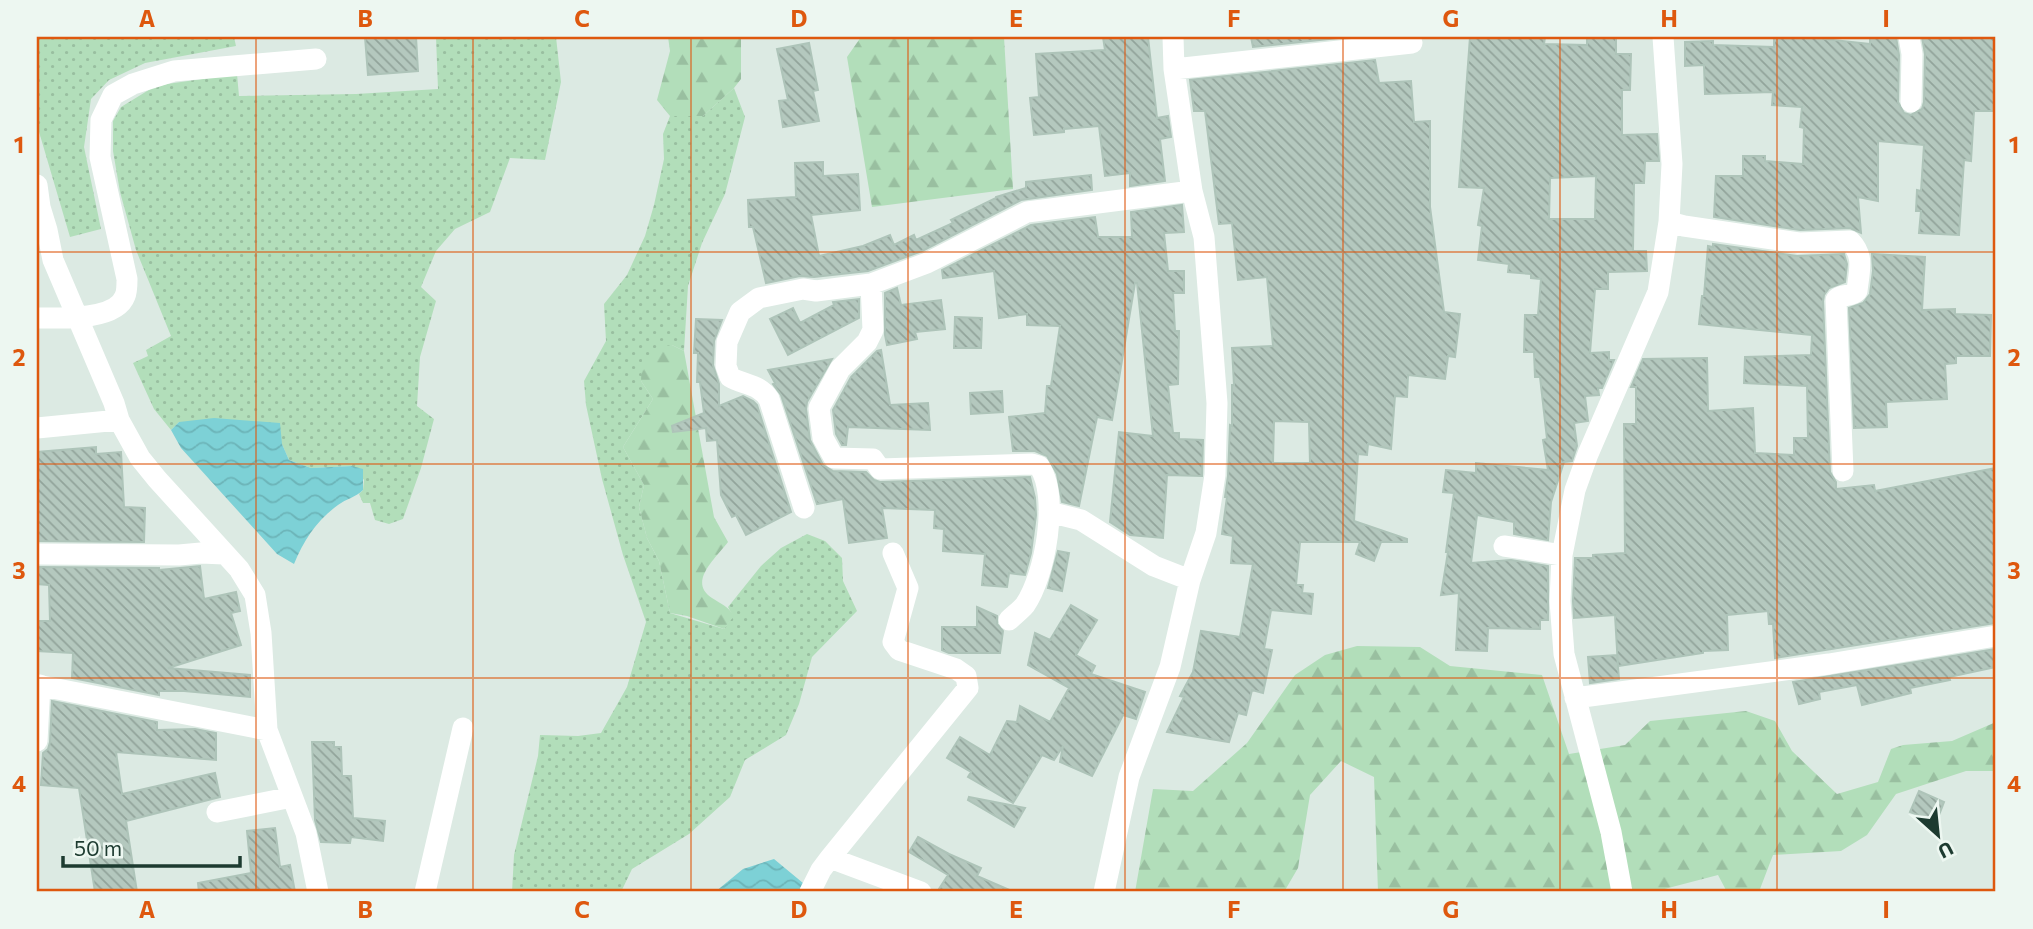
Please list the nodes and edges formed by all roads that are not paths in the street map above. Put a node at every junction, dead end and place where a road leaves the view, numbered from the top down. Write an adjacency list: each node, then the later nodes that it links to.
1 (1173, 37): 6 (street)
2 (1663, 37): 10 (street)
3 (1909, 37): 7 (street)
4 (1412, 43): 6 (street)
5 (316, 59): 13 (street)
6 (1174, 69): 9 (street)
7 (1911, 102)
8 (37, 186): 13 (street)
9 (1192, 191): 11 (street); 24 (street)
10 (1669, 222): 16 (street); 23 (street)
11 (871, 284): 17 (street); 18 (street)
12 (37, 318): 13 (street)
13 (77, 318): 14 (street)
14 (119, 420): 15 (street); 22 (street)
15 (37, 428)
16 (1843, 471)
17 (804, 508)
18 (1049, 512): 24 (street); 25 (street)
19 (1504, 546): 23 (street)
20 (893, 553): 34 (street)
21 (37, 554): 22 (street)
22 (224, 554): 30 (street)
23 (1562, 555): 28 (street)
24 (1190, 580): 39 (street)
25 (1009, 620)
26 (1996, 636): 28 (street)
27 (38, 685): 30 (street); 31 (street)
28 (1575, 698): 40 (street)
29 (463, 728): 36 (street)
30 (267, 730): 32 (street)
31 (37, 741)
32 (292, 797): 33 (street); 35 (street)
33 (217, 812)
34 (830, 858): 37 (street); 38 (street)
35 (318, 892)
36 (425, 892)
37 (810, 892)
38 (922, 892)
39 (1104, 892)
40 (1622, 892)

